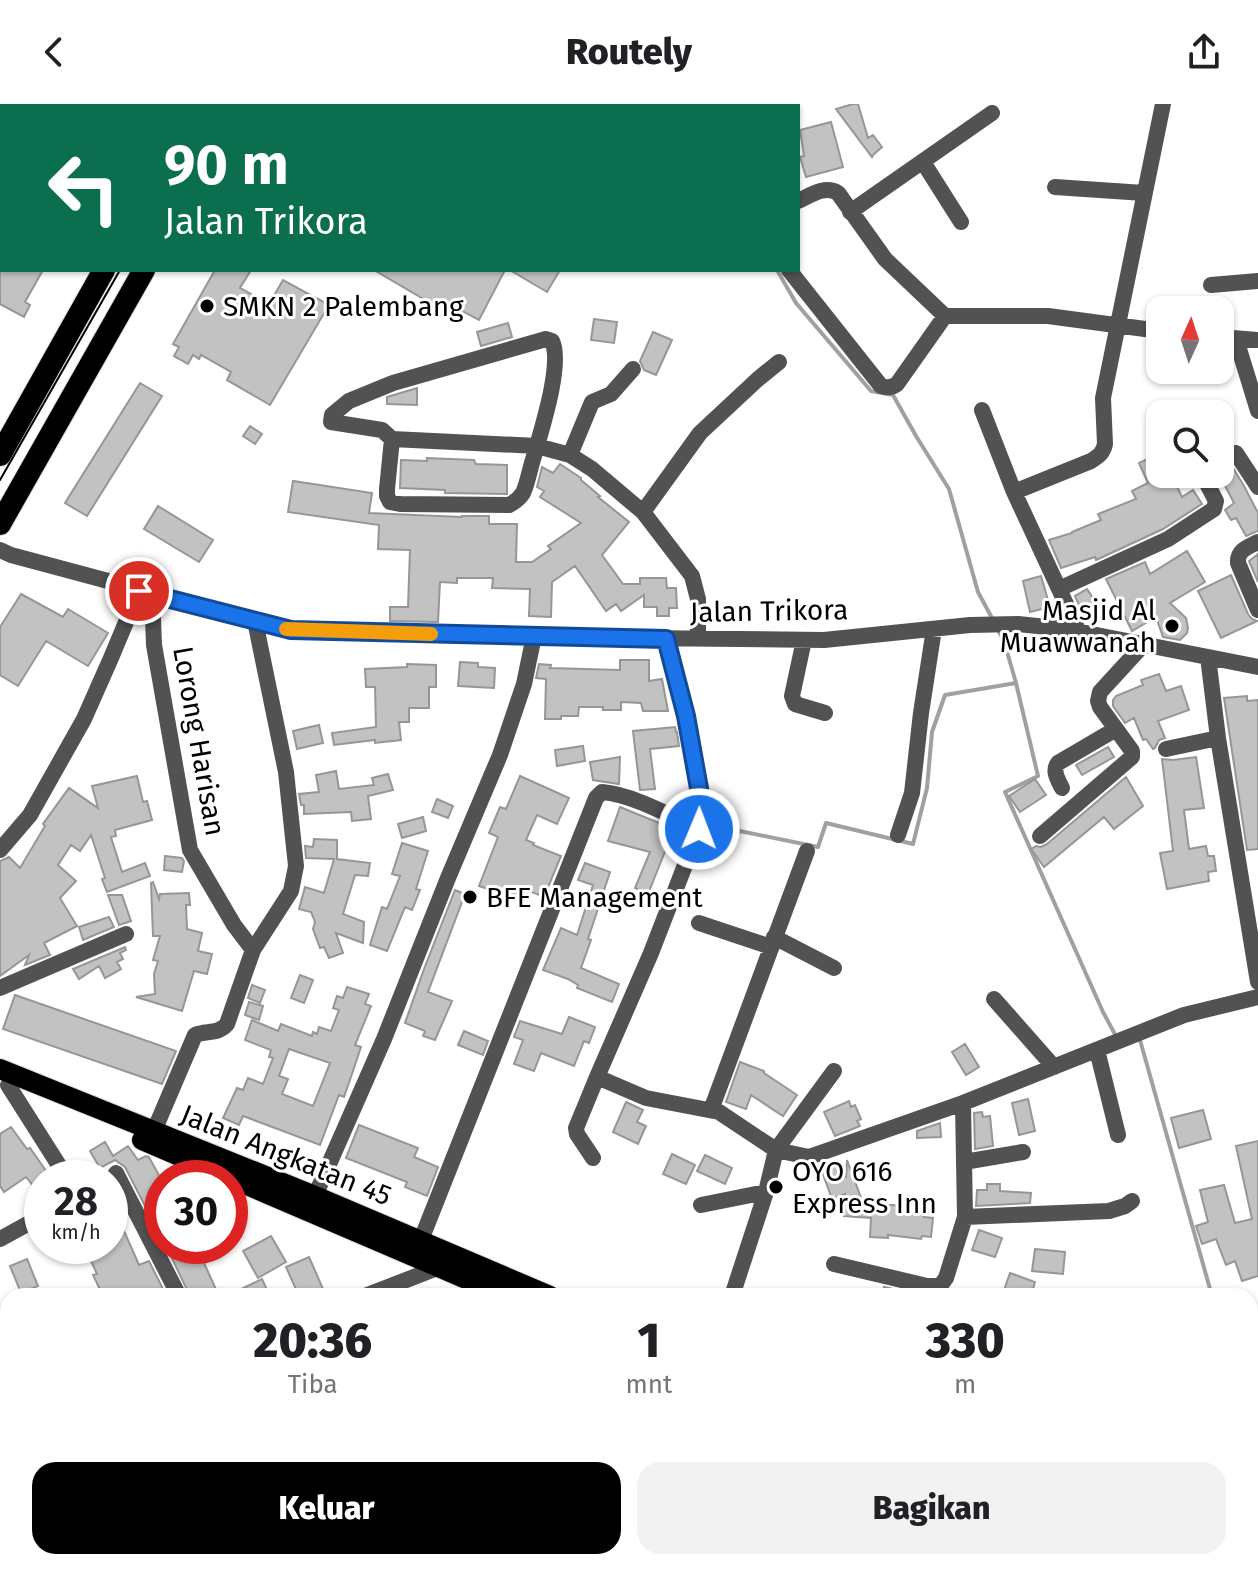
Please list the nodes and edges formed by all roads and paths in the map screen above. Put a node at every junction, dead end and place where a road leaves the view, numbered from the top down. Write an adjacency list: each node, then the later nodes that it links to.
1 (1163, 104): 5 (street)
2 (992, 113): 3 (street)
3 (923, 162): 7 (street); 8 (street)
4 (1055, 187): 5 (street)
5 (1144, 193): 15 (street)
6 (800, 200): 7 (street)
7 (850, 212): 14 (street)
8 (961, 222)
9 (103, 272): 27 (highway)
10 (143, 272): 33 (highway)
11 (791, 272): 14 (street)
12 (1258, 281): 13 (street)
13 (1211, 285)
14 (945, 316): 15 (street)
15 (1119, 326): 16 (street); 31 (street)
16 (1146, 329)
17 (1234, 338): 18 (street)
18 (1258, 340)
19 (1234, 353): 23 (street)
20 (779, 362): 32 (street)
21 (633, 369): 28 (street)
22 (982, 410): 31 (street)
23 (1258, 411)
24 (392, 439): 25 (street); 25 (street); 25 (street)
25 (537, 446): 28 (street)
26 (1236, 453): 29 (street)
27 (0, 455)
28 (570, 455): 32 (street)
29 (1258, 487)
30 (1209, 488): 36 (street)
31 (1014, 492): 36 (street)
32 (643, 512): 44 (street)
33 (0, 524)
34 (1258, 542): 38 (street)
35 (0, 550): 37 (street, Jalan Trikora)
36 (1059, 589): 41 (street)
37 (145, 592): 39 (street, Jalan Trikora); 57 (street); 62 (street, Lorong Harisan)
38 (1258, 610)
39 (255, 621): 42 (street, Jalan Trikora); 62 (street)
40 (934, 629): 41 (street, Jalan Trikora); 45 (street, Jalan Trikora); 55 (street)
41 (1079, 632): 46 (street, Jalan Trikora)
42 (534, 636): 43 (street, Jalan Trikora); 84 (street)
43 (666, 639): 44 (street, Jalan Trikora); 54 (street)
44 (698, 639): 45 (street, Jalan Trikora)
45 (804, 640): 49 (street)
46 (1144, 644): 47 (street, Jalan Trikora); 50 (street)
47 (1208, 657): 48 (street, Jalan Trikora); 51 (street)
48 (1258, 667)
49 (825, 713)
50 (1116, 729): 53 (street); 56 (street)
51 (1218, 738): 52 (street); 64 (street)
52 (1166, 749)
53 (1062, 788)
54 (699, 829): 71 (street); 90 (street)
55 (898, 835)
56 (1040, 836)
57 (0, 850)
58 (807, 851): 61 (street)
59 (699, 923): 61 (street)
60 (126, 934): 65 (street)
61 (772, 942): 63 (street); 74 (street)
62 (253, 950): 75 (street)
63 (834, 968)
64 (1258, 982)
65 (0, 988)
66 (1258, 997): 68 (street)
67 (994, 999): 69 (street)
68 (1111, 1044): 69 (street); 76 (street)
69 (1054, 1067): 73 (street)
70 (834, 1071): 77 (street)
71 (597, 1077): 74 (street); 79 (street)
72 (2, 1081): 75 (main road, Jalan Angkatan 45); 80 (street); 92 (main road, Jalan Angkatan 45)
73 (963, 1103): 77 (street); 81 (street)
74 (711, 1110): 77 (street)
75 (154, 1131): 84 (main road, Jalan Angkatan 45)
76 (1118, 1135)
77 (776, 1150): 82 (street)
78 (1023, 1152): 81 (street)
79 (593, 1158)
80 (55, 1160)
81 (964, 1162): 87 (street)
82 (766, 1192): 86 (street); 99 (street)
83 (128, 1196): 94 (street)
84 (315, 1196): 90 (main road, Jalan Angkatan 45)
85 (1132, 1201): 87 (street)
86 (701, 1205)
87 (965, 1217): 91 (street)
88 (24, 1226): 89 (street)
89 (0, 1239)
90 (421, 1240): 98 (main road, Jalan Angkatan 45)
91 (834, 1264)
92 (437, 1268): 93 (street); 97 (main road, Jalan Angkatan 45)
93 (410, 1278): 95 (street); 96 (street)
94 (175, 1288)
95 (385, 1288)
96 (413, 1288)
97 (486, 1288)
98 (532, 1288)
99 (735, 1288)

